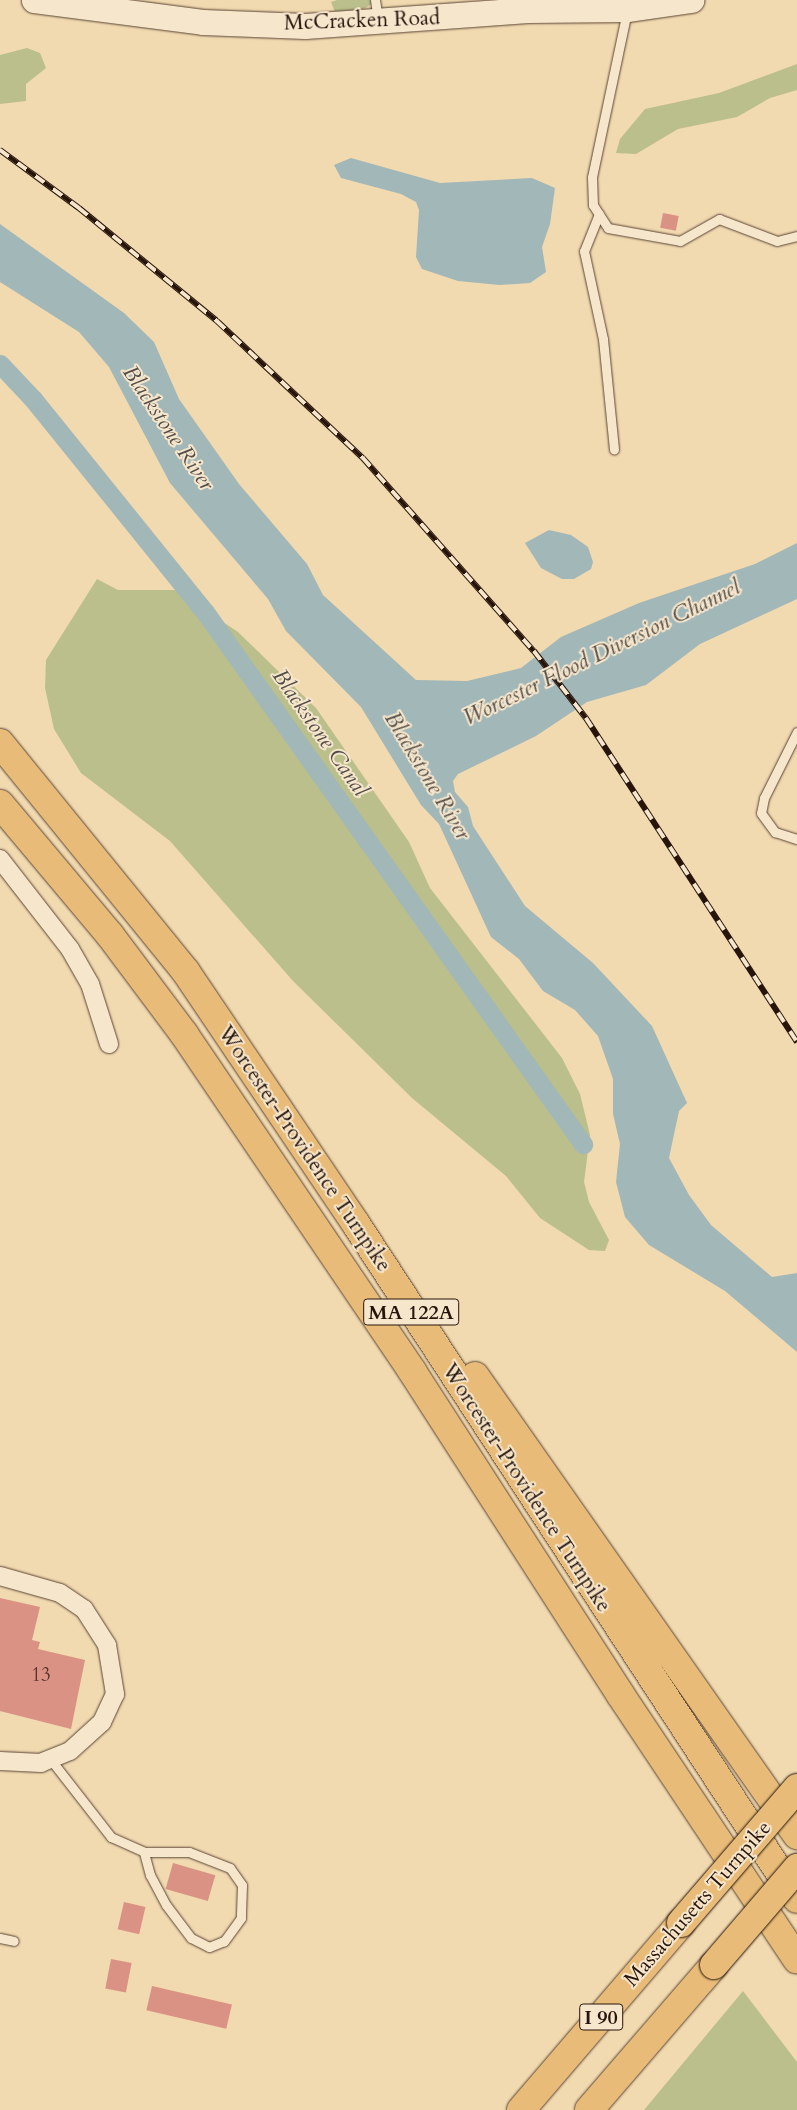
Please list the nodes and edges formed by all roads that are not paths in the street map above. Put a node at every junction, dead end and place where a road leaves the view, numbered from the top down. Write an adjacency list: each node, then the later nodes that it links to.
1 (34, 0): 4 (street, McCracken Road)
2 (691, 0): 3 (street, McCracken Road)
3 (627, 9): 4 (street, McCracken Road); 5 (lane)
4 (376, 11)
5 (599, 214): 6 (lane); 7 (lane)
6 (797, 236)
7 (614, 449)
8 (797, 732): 11 (lane)
9 (0, 743): 14 (highway, Worcester-Providence Turnpike / MA 122A)
10 (0, 804): 25 (highway, Worcester-Providence Turnpike / MA 122A)
11 (797, 839)
12 (0, 859): 13 (street)
13 (109, 1044)
14 (356, 1224): 19 (highway); 22 (highway, Worcester-Providence Turnpike / MA 122A)
15 (0, 1576): 16 (street)
16 (51, 1760): 17 (street); 20 (lane)
17 (0, 1761)
18 (797, 1788): 26 (highway, Massachusetts Turnpike / I 90, bridge)
19 (797, 1836)
20 (144, 1852): 20 (lane)
21 (797, 1868): 27 (highway, I 90, bridge)
22 (797, 1900)
23 (0, 1938): 24 (lane)
24 (14, 1941)
25 (797, 1959)
26 (521, 2110)
27 (589, 2110)

